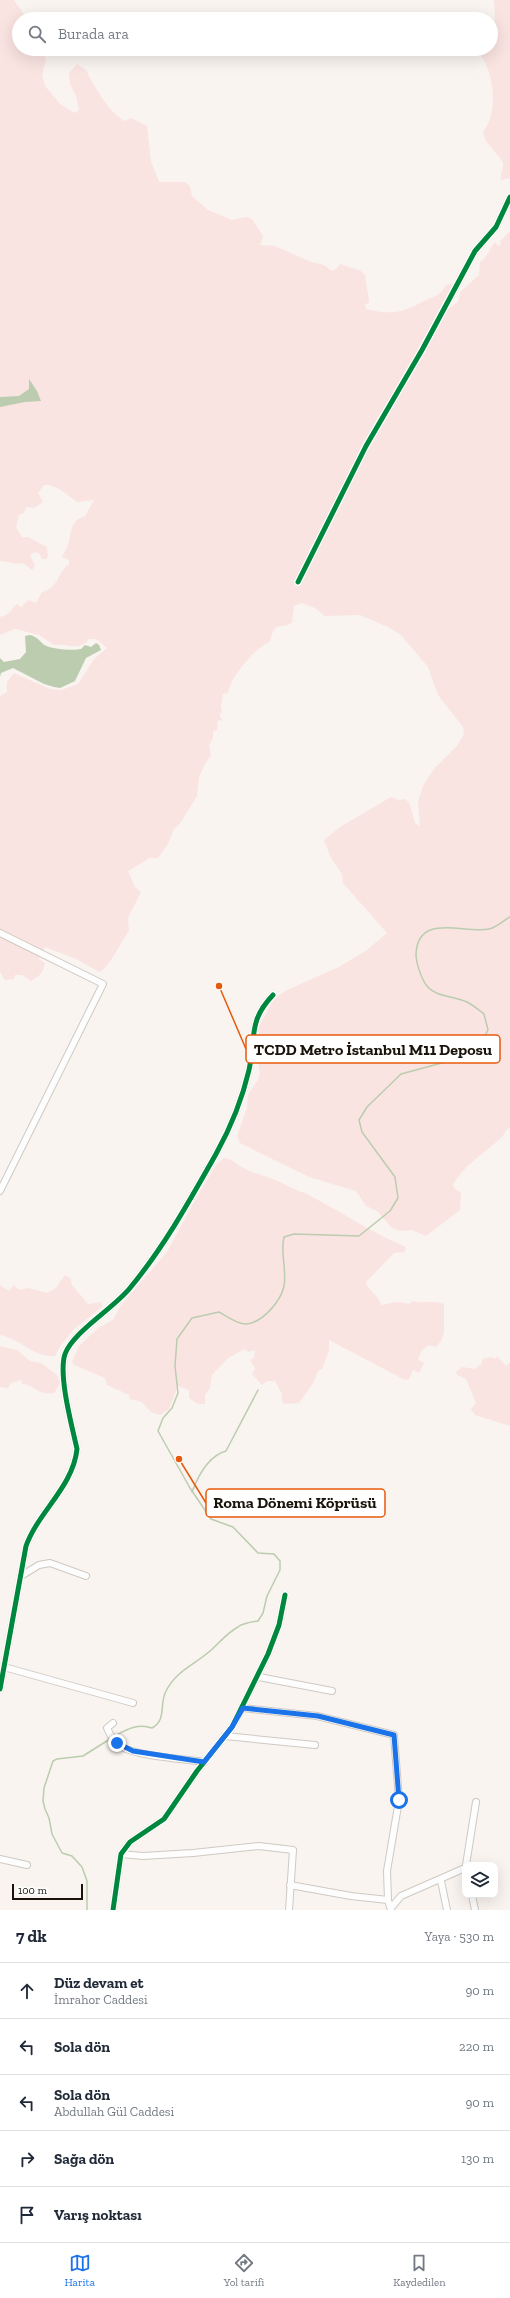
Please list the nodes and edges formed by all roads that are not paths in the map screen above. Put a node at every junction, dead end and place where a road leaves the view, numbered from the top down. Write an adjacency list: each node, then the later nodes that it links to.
1 (510, 197): 2 (street)
2 (298, 582)
3 (0, 934): 5 (street)
4 (273, 995): 6 (street)
5 (0, 1191)
6 (20, 1576): 7 (street); 9 (street)
7 (86, 1576)
8 (285, 1595): 10 (street)
9 (4, 1667): 11 (street); 13 (street)
10 (259, 1676): 12 (street); 14 (street)
11 (0, 1689)
12 (332, 1691)
13 (133, 1703)
14 (243, 1708): 16 (street); 28 (street)
15 (113, 1723): 18 (street)
16 (225, 1736): 17 (street); 18 (street)
17 (315, 1744)
18 (204, 1762): 20 (street)
19 (476, 1802): 22 (street)
20 (121, 1854): 26 (street); 30 (street)
21 (0, 1859): 23 (street)
22 (466, 1862)
23 (27, 1865)
24 (462, 1870): 25 (street)
25 (441, 1881): 29 (street); 32 (street)
26 (290, 1885): 28 (street); 31 (street)
27 (473, 1898): 33 (street)
28 (388, 1900): 29 (street)
29 (391, 1909)
30 (113, 1910)
31 (289, 1910)
32 (447, 1910)
33 (475, 1910)

